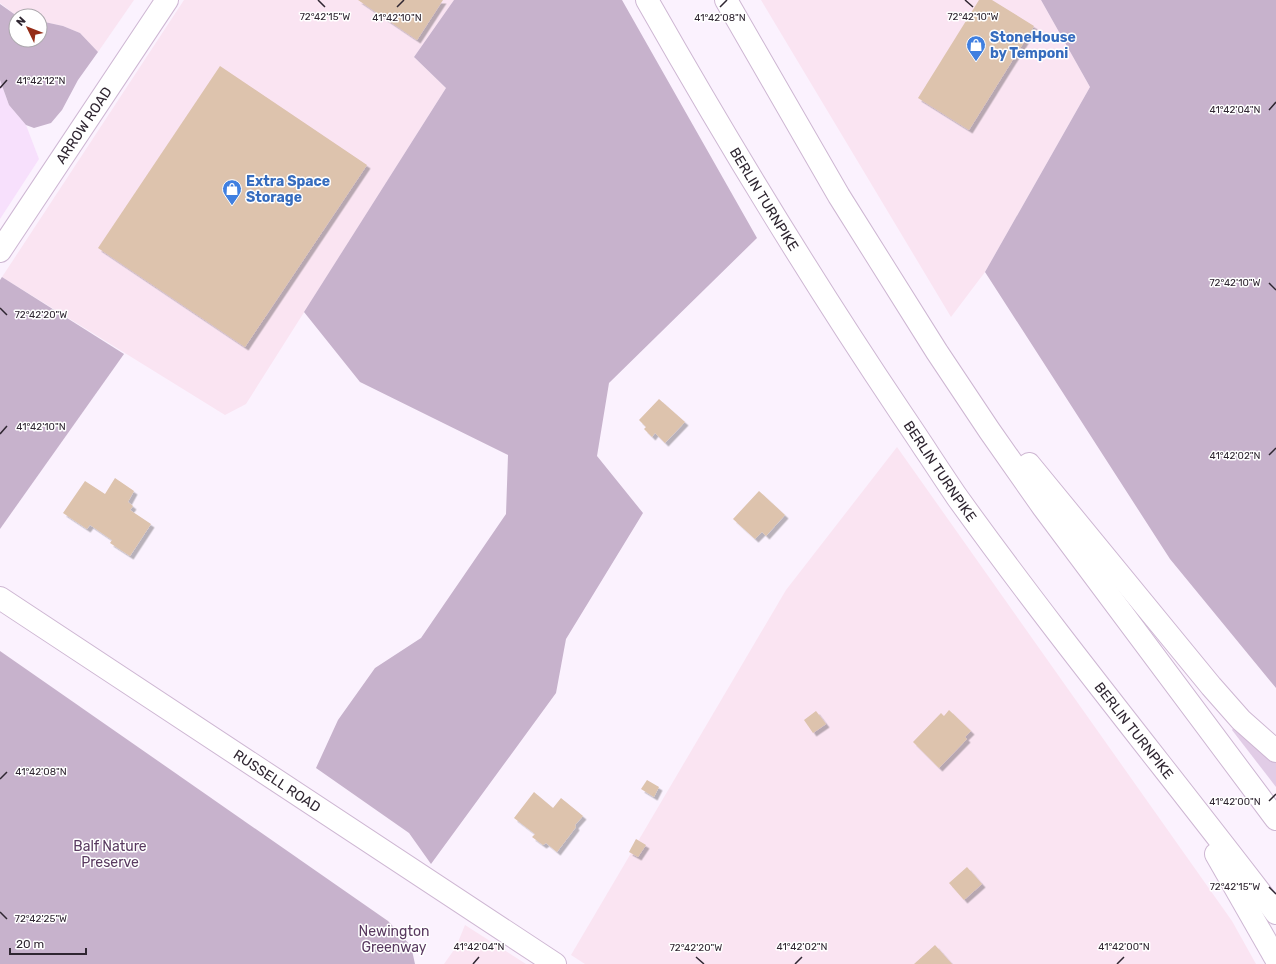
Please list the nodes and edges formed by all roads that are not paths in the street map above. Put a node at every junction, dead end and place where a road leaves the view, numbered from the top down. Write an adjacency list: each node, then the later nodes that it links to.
1 (167, 0): 4 (main road, ARROW ROAD)
2 (647, 0): 8 (main road, BERLIN TURNPIKE)
3 (726, 0): 5 (main road)
4 (0, 251)
5 (937, 352): 7 (main road); 9 (main road)
6 (0, 598): 12 (main road, RUSSELL ROAD)
7 (1276, 751)
8 (1177, 783): 10 (main road, BERLIN TURNPIKE); 11 (main road)
9 (1276, 819)
10 (1276, 913)
11 (1276, 959)
12 (555, 964)

